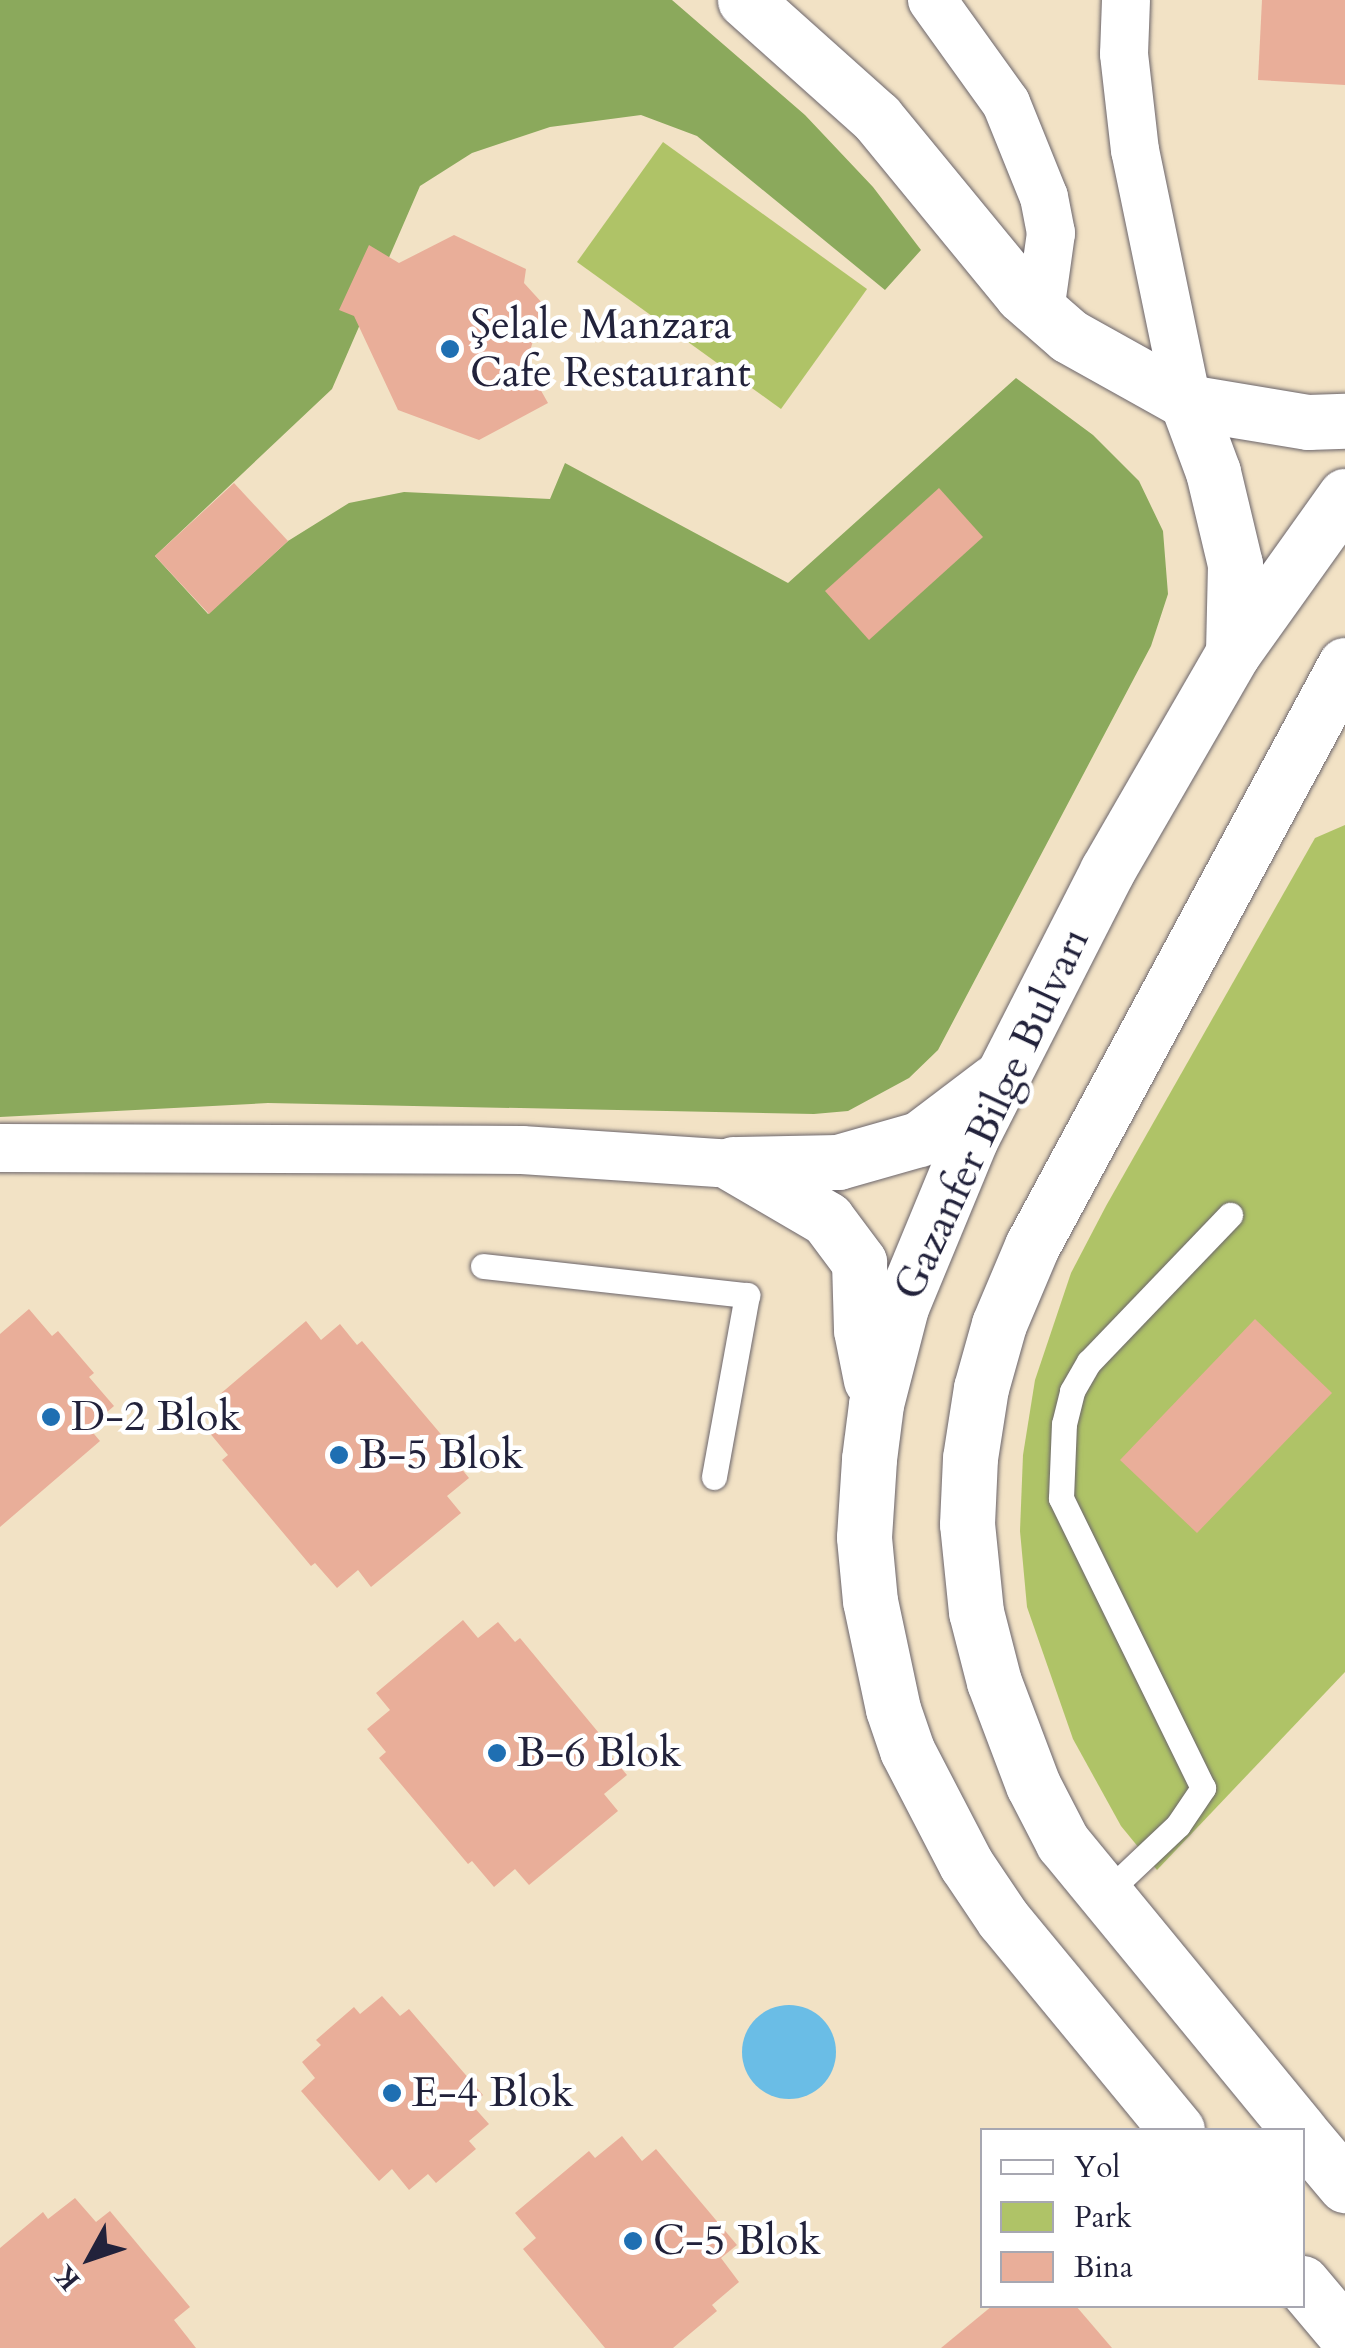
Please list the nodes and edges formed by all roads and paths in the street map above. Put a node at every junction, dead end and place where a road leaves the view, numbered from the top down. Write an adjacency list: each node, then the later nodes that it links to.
1 (745, 0): 4 (main road)
2 (932, 0): 4 (street)
3 (1126, 0): 5 (street)
4 (1040, 310): 5 (main road)
5 (1188, 402): 6 (main road); 8 (main road)
6 (1345, 421)
7 (1345, 496): 8 (main road, Gazanfer Bilge Bulvarı)
8 (1233, 653): 10 (main road, Gazanfer Bilge Bulvarı)
9 (1345, 666): 17 (main road)
10 (1004, 1074): 12 (main road); 15 (main road, Gazanfer Bilge Bulvarı)
11 (0, 1148): 12 (street)
12 (732, 1164): 15 (main road)
13 (1230, 1214): 17 (lane)
14 (482, 1266): 16 (lane)
15 (876, 1404): 18 (main road, Gazanfer Bilge Bulvarı)
16 (714, 1477)
17 (1103, 1896): 19 (main road)
18 (1174, 2128)
19 (1298, 2128)
20 (1305, 2137): 21 (main road)
21 (1345, 2185)
22 (1305, 2286): 24 (main road)
23 (1305, 2301): 25 (lane)
24 (1345, 2334)
25 (1340, 2348)

